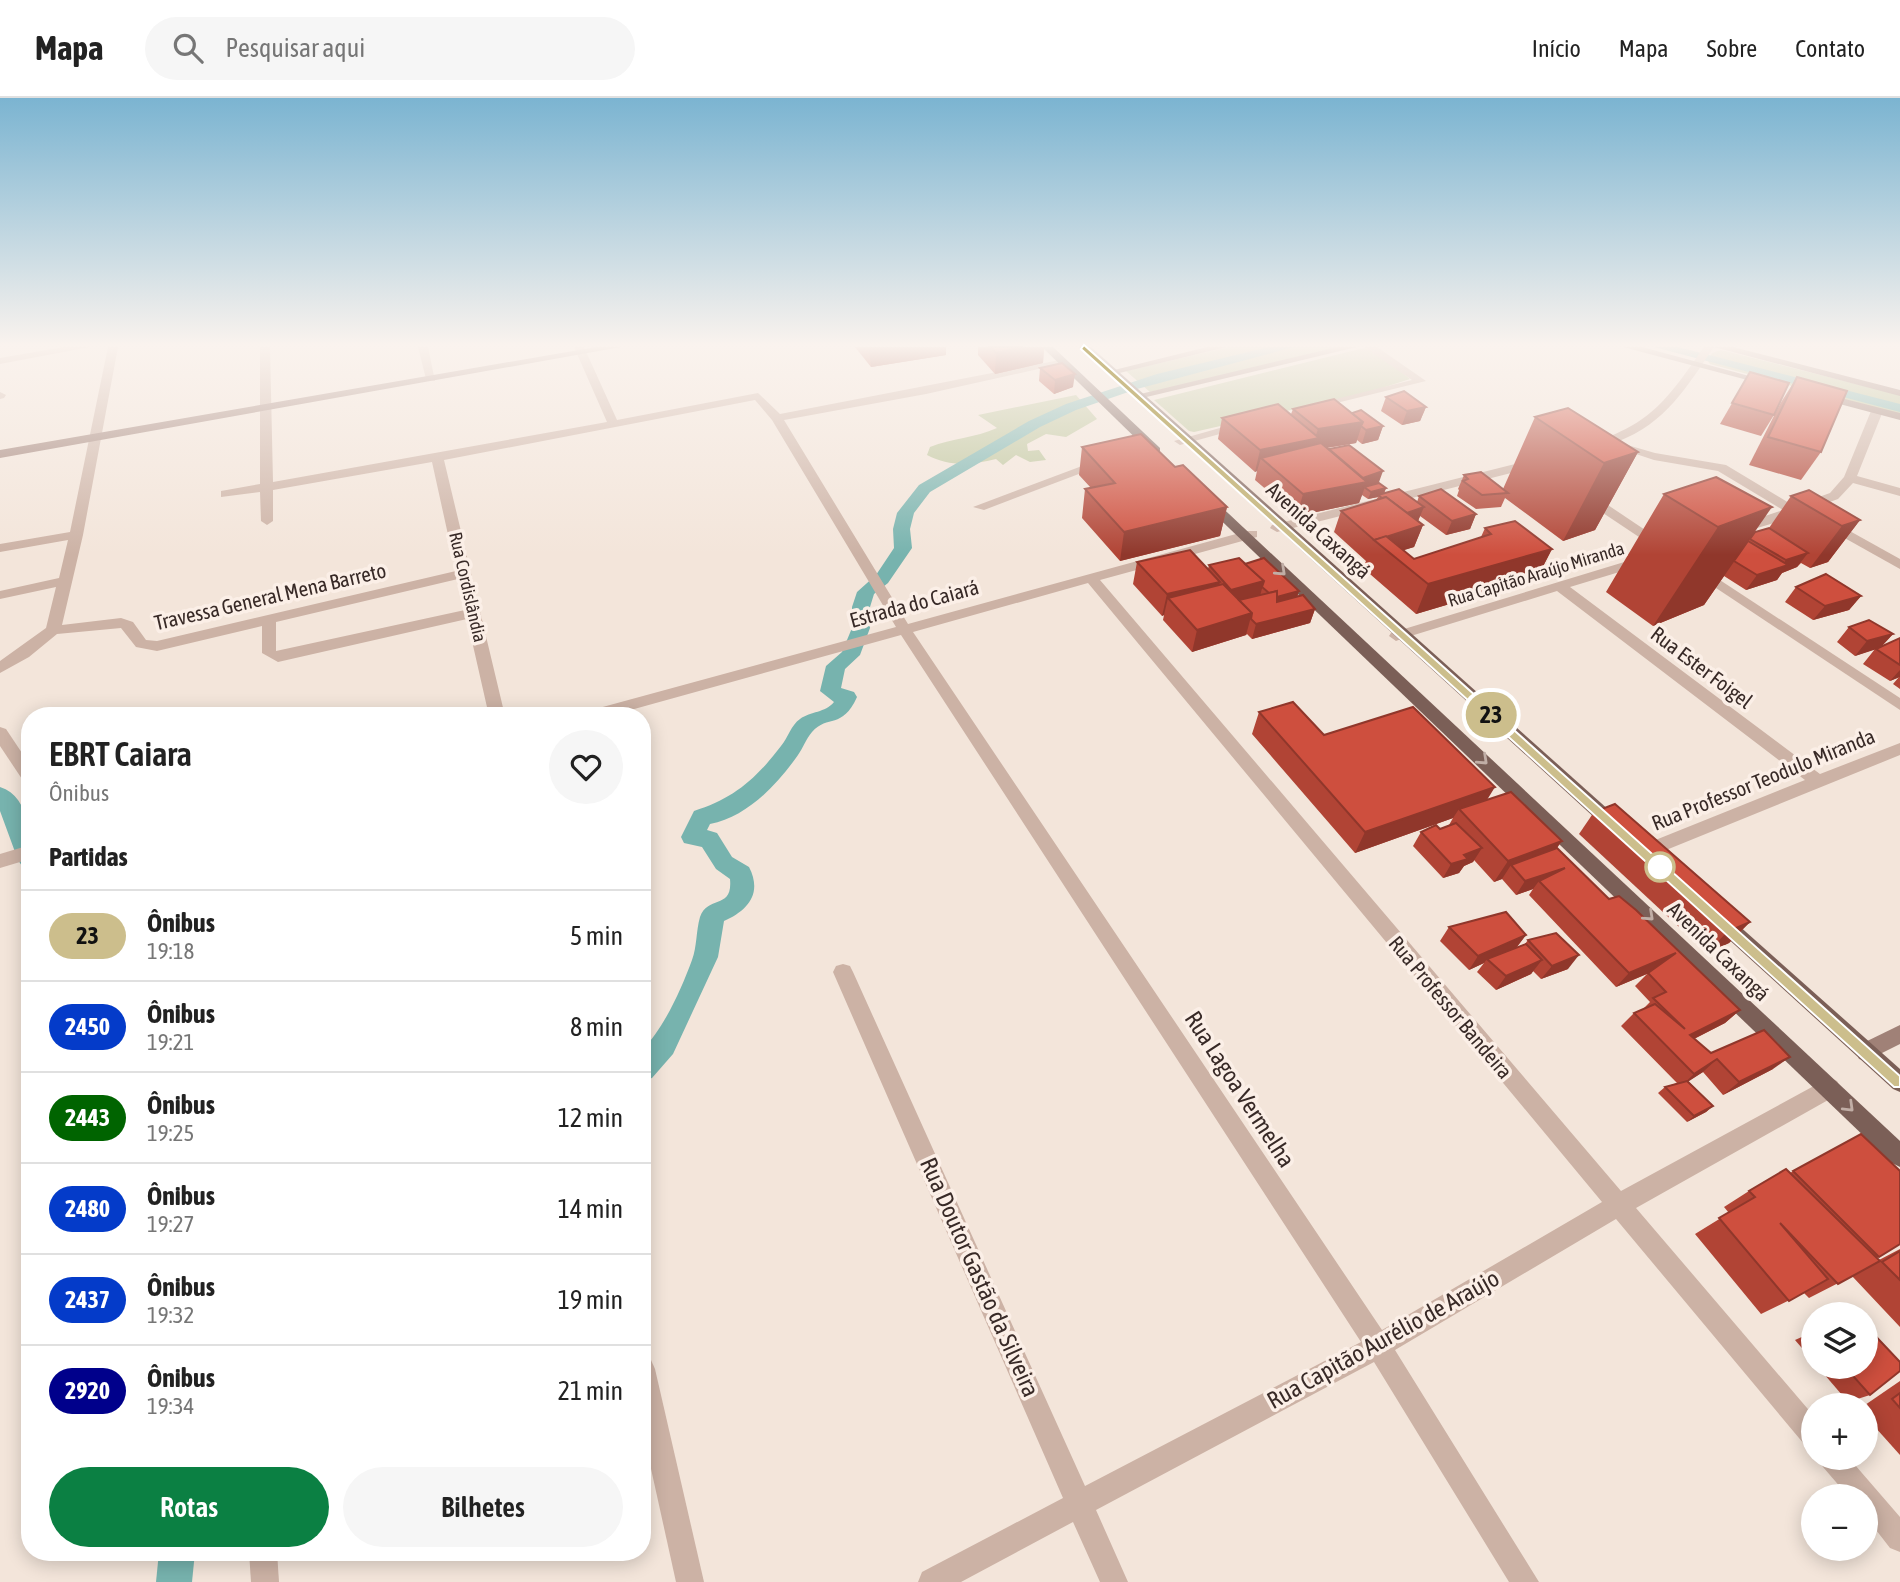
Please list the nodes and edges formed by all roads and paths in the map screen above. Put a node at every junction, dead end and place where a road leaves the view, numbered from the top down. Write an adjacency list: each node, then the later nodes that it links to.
1 (99, 416): 14 (street)
2 (213, 416): 14 (street)
3 (265, 416): 25 (street)
4 (610, 416): 13 (street)
5 (647, 416): 13 (street)
6 (787, 416): 11 (street)
7 (1117, 416): 21 (main road)
8 (1158, 416): 15 (main road, Avenida Caxangá)
9 (1654, 416): 16 (street)
10 (1875, 416): 23 (street)
11 (777, 418): 46 (street, Rua Lagoa Vermelha)
12 (1254, 422): 15 (street)
13 (613, 423): 19 (street)
14 (95, 437): 18 (street); 34 (street)
15 (1182, 440): 32 (main road, Avenida Caxangá)
16 (1608, 442): 17 (street); 30 (street)
17 (1584, 449)
18 (0, 454)
19 (437, 458): 25 (street); 39 (street, Rua Cordislândia)
20 (1544, 464): 32 (street)
21 (1171, 466)
22 (1086, 469): 29 (street)
23 (1850, 478): 27 (street); 30 (street)
24 (1570, 485): 37 (street)
25 (268, 487): 28 (street); 31 (street)
26 (1199, 492): 33 (main road, Avenida Caxangá)
27 (1900, 492)
28 (225, 494)
29 (979, 507)
30 (1800, 510): 35 (street); 38 (street)
31 (267, 521)
32 (1280, 528): 48 (main road, Avenida Caxangá)
33 (1248, 535): 40 (street, Estrada do Caiará); 66 (main road, Avenida Caxangá, one-way to 66)
34 (76, 536): 36 (street); 41 (street)
35 (1721, 536)
36 (0, 548)
37 (1676, 556): 42 (street, Rua Capitão Araújo Miranda); 51 (street)
38 (1900, 565)
39 (464, 572): 44 (street, Rua Cordislândia); 45 (street, Travessa General Mena Barreto)
40 (1091, 578): 46 (street, Estrada do Caiará); 68 (street, Rua Professor Bandeira)
41 (66, 580): 43 (street); 47 (street)
42 (1559, 586): 48 (street, Rua Capitão Araújo Miranda); 57 (street, Rua Ester Foigel)
43 (0, 595)
44 (474, 613): 45 (street); 52 (street, Rua Cordislândia)
45 (269, 618): 47 (street, Travessa General Mena Barreto)
46 (904, 629): 53 (street, Estrada do Caiará); 69 (street, Rua Lagoa Vermelha)
47 (50, 632): 49 (street); 50 (street)
48 (1398, 635): 58 (main road, Avenida Caxangá)
49 (0, 655)
50 (0, 668)
51 (1900, 705)
52 (495, 707)
53 (621, 707)
54 (0, 733): 56 (street)
55 (1900, 749): 57 (street, Rua Professor Teodulo Miranda)
56 (21, 764)
57 (1819, 782): 58 (street, Rua Professor Teodulo Miranda)
58 (1639, 848)
59 (21, 855): 60 (street)
60 (3, 861)
61 (1706, 908): 64 (main road, Avenida Caxangá)
62 (843, 972): 74 (street, Rua Doutor Gastão da Silveira)
63 (1900, 1034): 64 (street)
64 (1866, 1052): 65 (main road, Avenida Caxangá)
65 (1900, 1082)
66 (1830, 1088): 67 (main road, Avenida Caxangá, one-way to 67); 68 (street, Rua Capitão Aurélio de Araújo)
67 (1900, 1156)
68 (1618, 1205): 69 (street, Rua Capitão Aurélio de Araújo); 71 (street, Rua Professor Bandeira)
69 (1378, 1346): 74 (street, Rua Capitão Aurélio de Araújo); 82 (street, Rua Lagoa Vermelha)
70 (651, 1408): 79 (street)
71 (1801, 1421)
72 (1842, 1470): 73 (street)
73 (1854, 1484)
74 (1081, 1504): 80 (street, Rua Capitão Aurélio de Araújo); 81 (street, Rua Doutor Gastão da Silveira)
75 (1878, 1512): 76 (street)
76 (1900, 1538)
77 (264, 1561): 78 (street)
78 (265, 1582)
79 (690, 1582)
80 (932, 1582)
81 (1114, 1582)
82 (1525, 1582)

